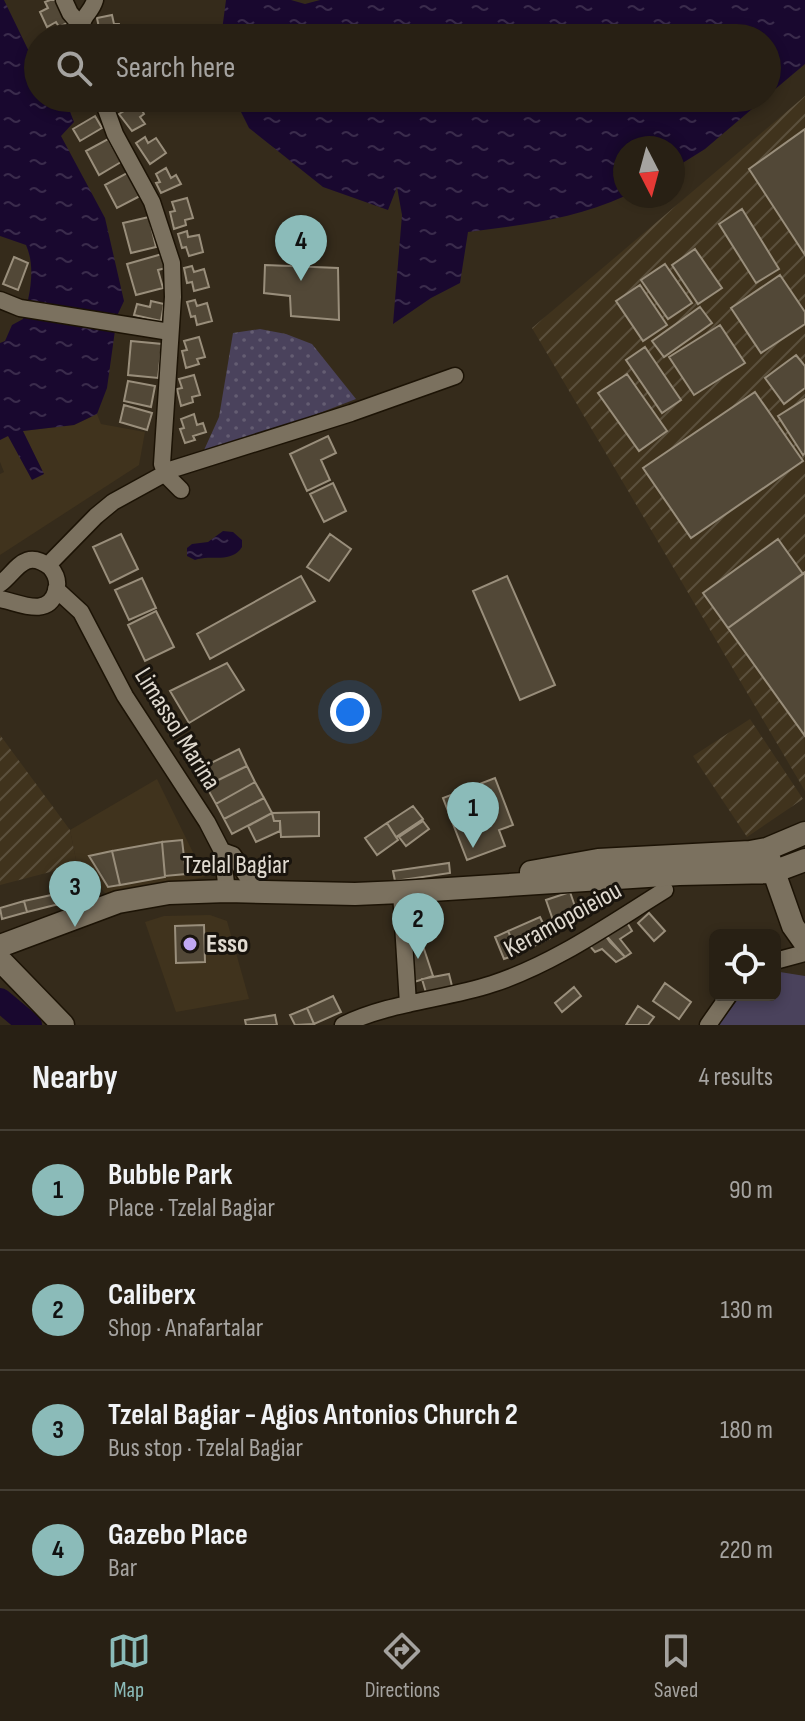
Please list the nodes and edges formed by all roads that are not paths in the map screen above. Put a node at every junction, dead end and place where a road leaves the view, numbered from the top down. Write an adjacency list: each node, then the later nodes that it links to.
1 (64, 0): 3 (street)
2 (95, 0): 4 (street)
3 (78, 24)
4 (85, 24)
5 (107, 112): 7 (street)
6 (0, 300): 7 (street)
7 (170, 332): 9 (street)
8 (456, 379): 9 (street)
9 (166, 475): 10 (street); 11 (street)
10 (181, 490)
11 (48, 565): 12 (street); 13 (street, Limassol Marina)
12 (5, 580): 15 (street)
13 (56, 589): 15 (street); 18 (street, Limassol Marina)
14 (0, 599): 15 (street)
15 (19, 603)
16 (805, 833): 17 (main road, Tzelal Bagiar)
17 (767, 849): 20 (main road); 21 (main road, Tzelal Bagiar)
18 (222, 851): 23 (street); 24 (street, Limassol Marina)
19 (805, 860): 20 (main road, Tzelal Bagiar)
20 (773, 872): 21 (main road, Tzelal Bagiar); 26 (main road)
21 (481, 885): 25 (main road, Tzelal Bagiar)
22 (665, 890): 32 (street, Keramopoieiou)
23 (227, 891): 24 (main road, Tzelal Bagiar); 27 (main road, Tzelal Bagiar)
24 (257, 892): 25 (main road, Tzelal Bagiar)
25 (401, 892): 32 (street)
26 (805, 943)
27 (0, 946)
28 (805, 953): 29 (street)
29 (781, 959)
30 (0, 960): 33 (main road)
31 (725, 1001): 35 (street)
32 (408, 1004): 34 (street, Keramopoieiou)
33 (51, 1022)
34 (343, 1025)
35 (708, 1025)

